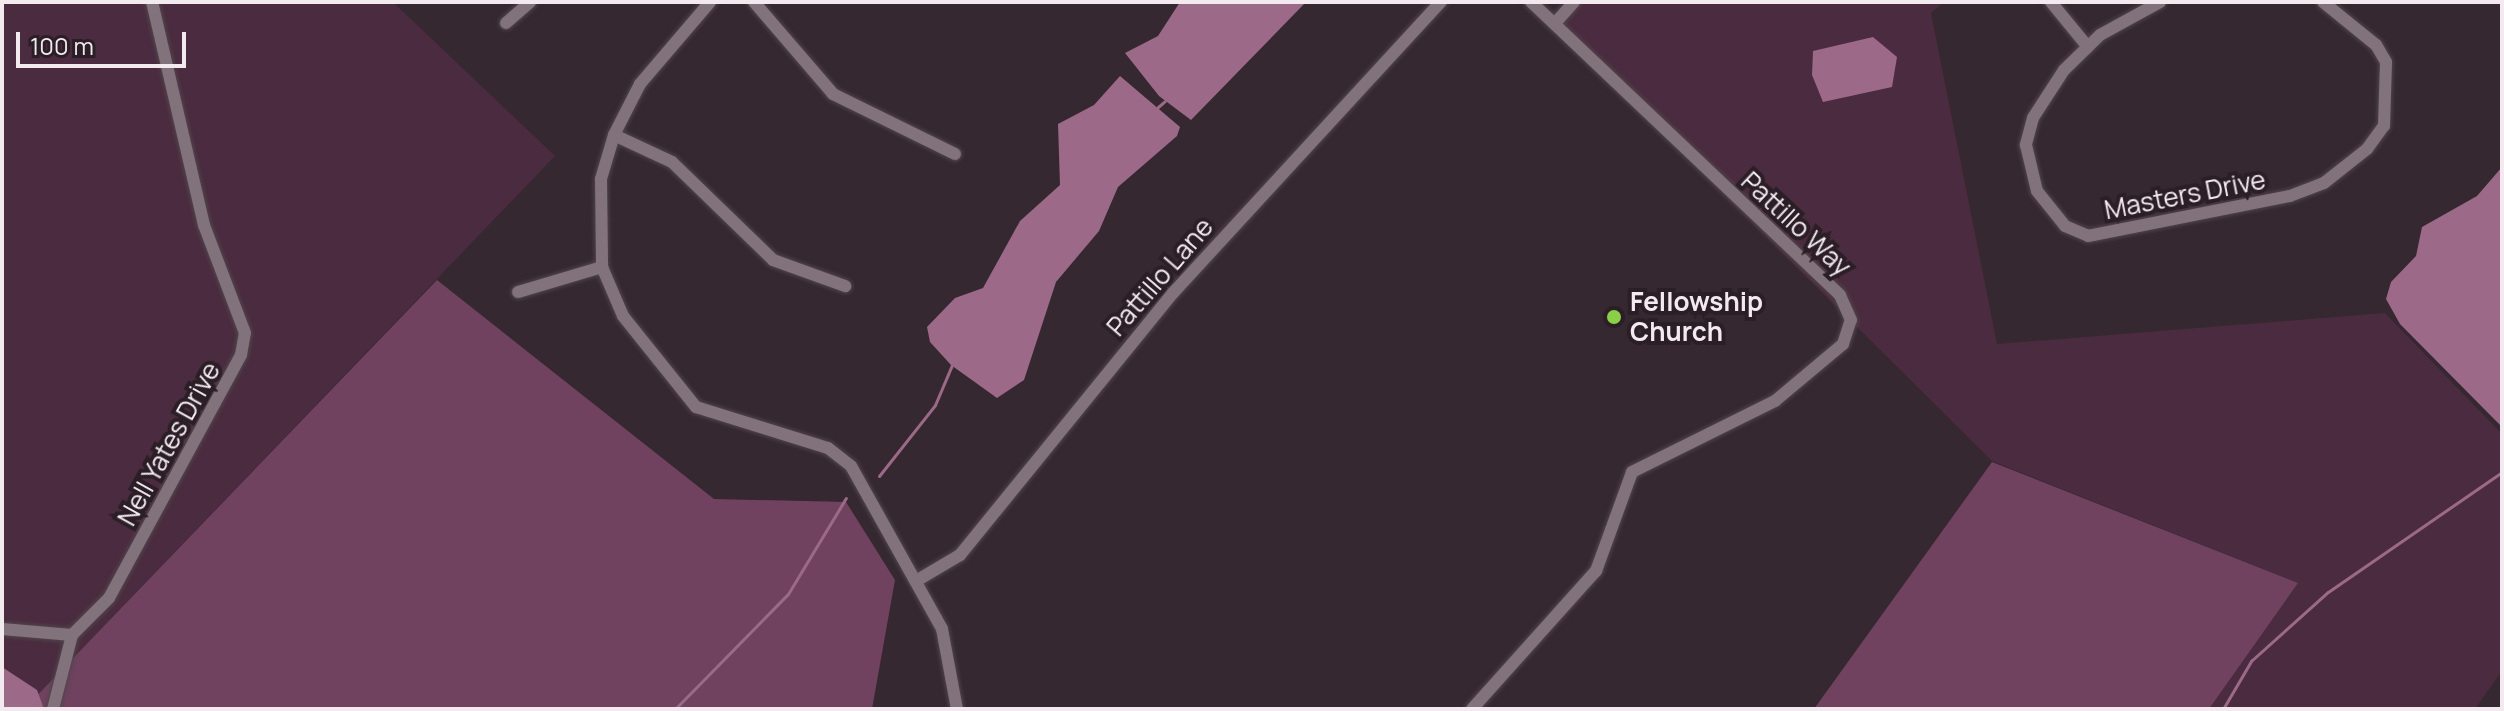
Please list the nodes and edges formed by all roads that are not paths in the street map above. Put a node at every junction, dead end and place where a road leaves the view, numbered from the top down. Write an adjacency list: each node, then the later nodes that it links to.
1 (152, 2): 21 (street, Nell Yates Drive)
2 (530, 2): 12 (street)
3 (710, 2): 14 (street)
4 (754, 2): 15 (street)
5 (1441, 2): 19 (street, Pattillo Lane)
6 (1531, 2): 11 (street, Pattillo Way)
7 (1574, 2): 11 (street)
8 (2051, 2): 13 (street)
9 (2160, 2): 13 (street, Masters Drive)
10 (2323, 2): 13 (street, Masters Drive)
11 (1556, 22): 24 (street, Pattillo Way)
12 (506, 23)
13 (2088, 47)
14 (614, 135): 16 (street); 17 (street)
15 (955, 154)
16 (602, 267): 18 (street); 19 (street)
17 (845, 286)
18 (518, 292)
19 (916, 581): 23 (street)
20 (2, 629): 21 (street)
21 (72, 635): 22 (street)
22 (53, 709)
23 (957, 709)
24 (1472, 709)

